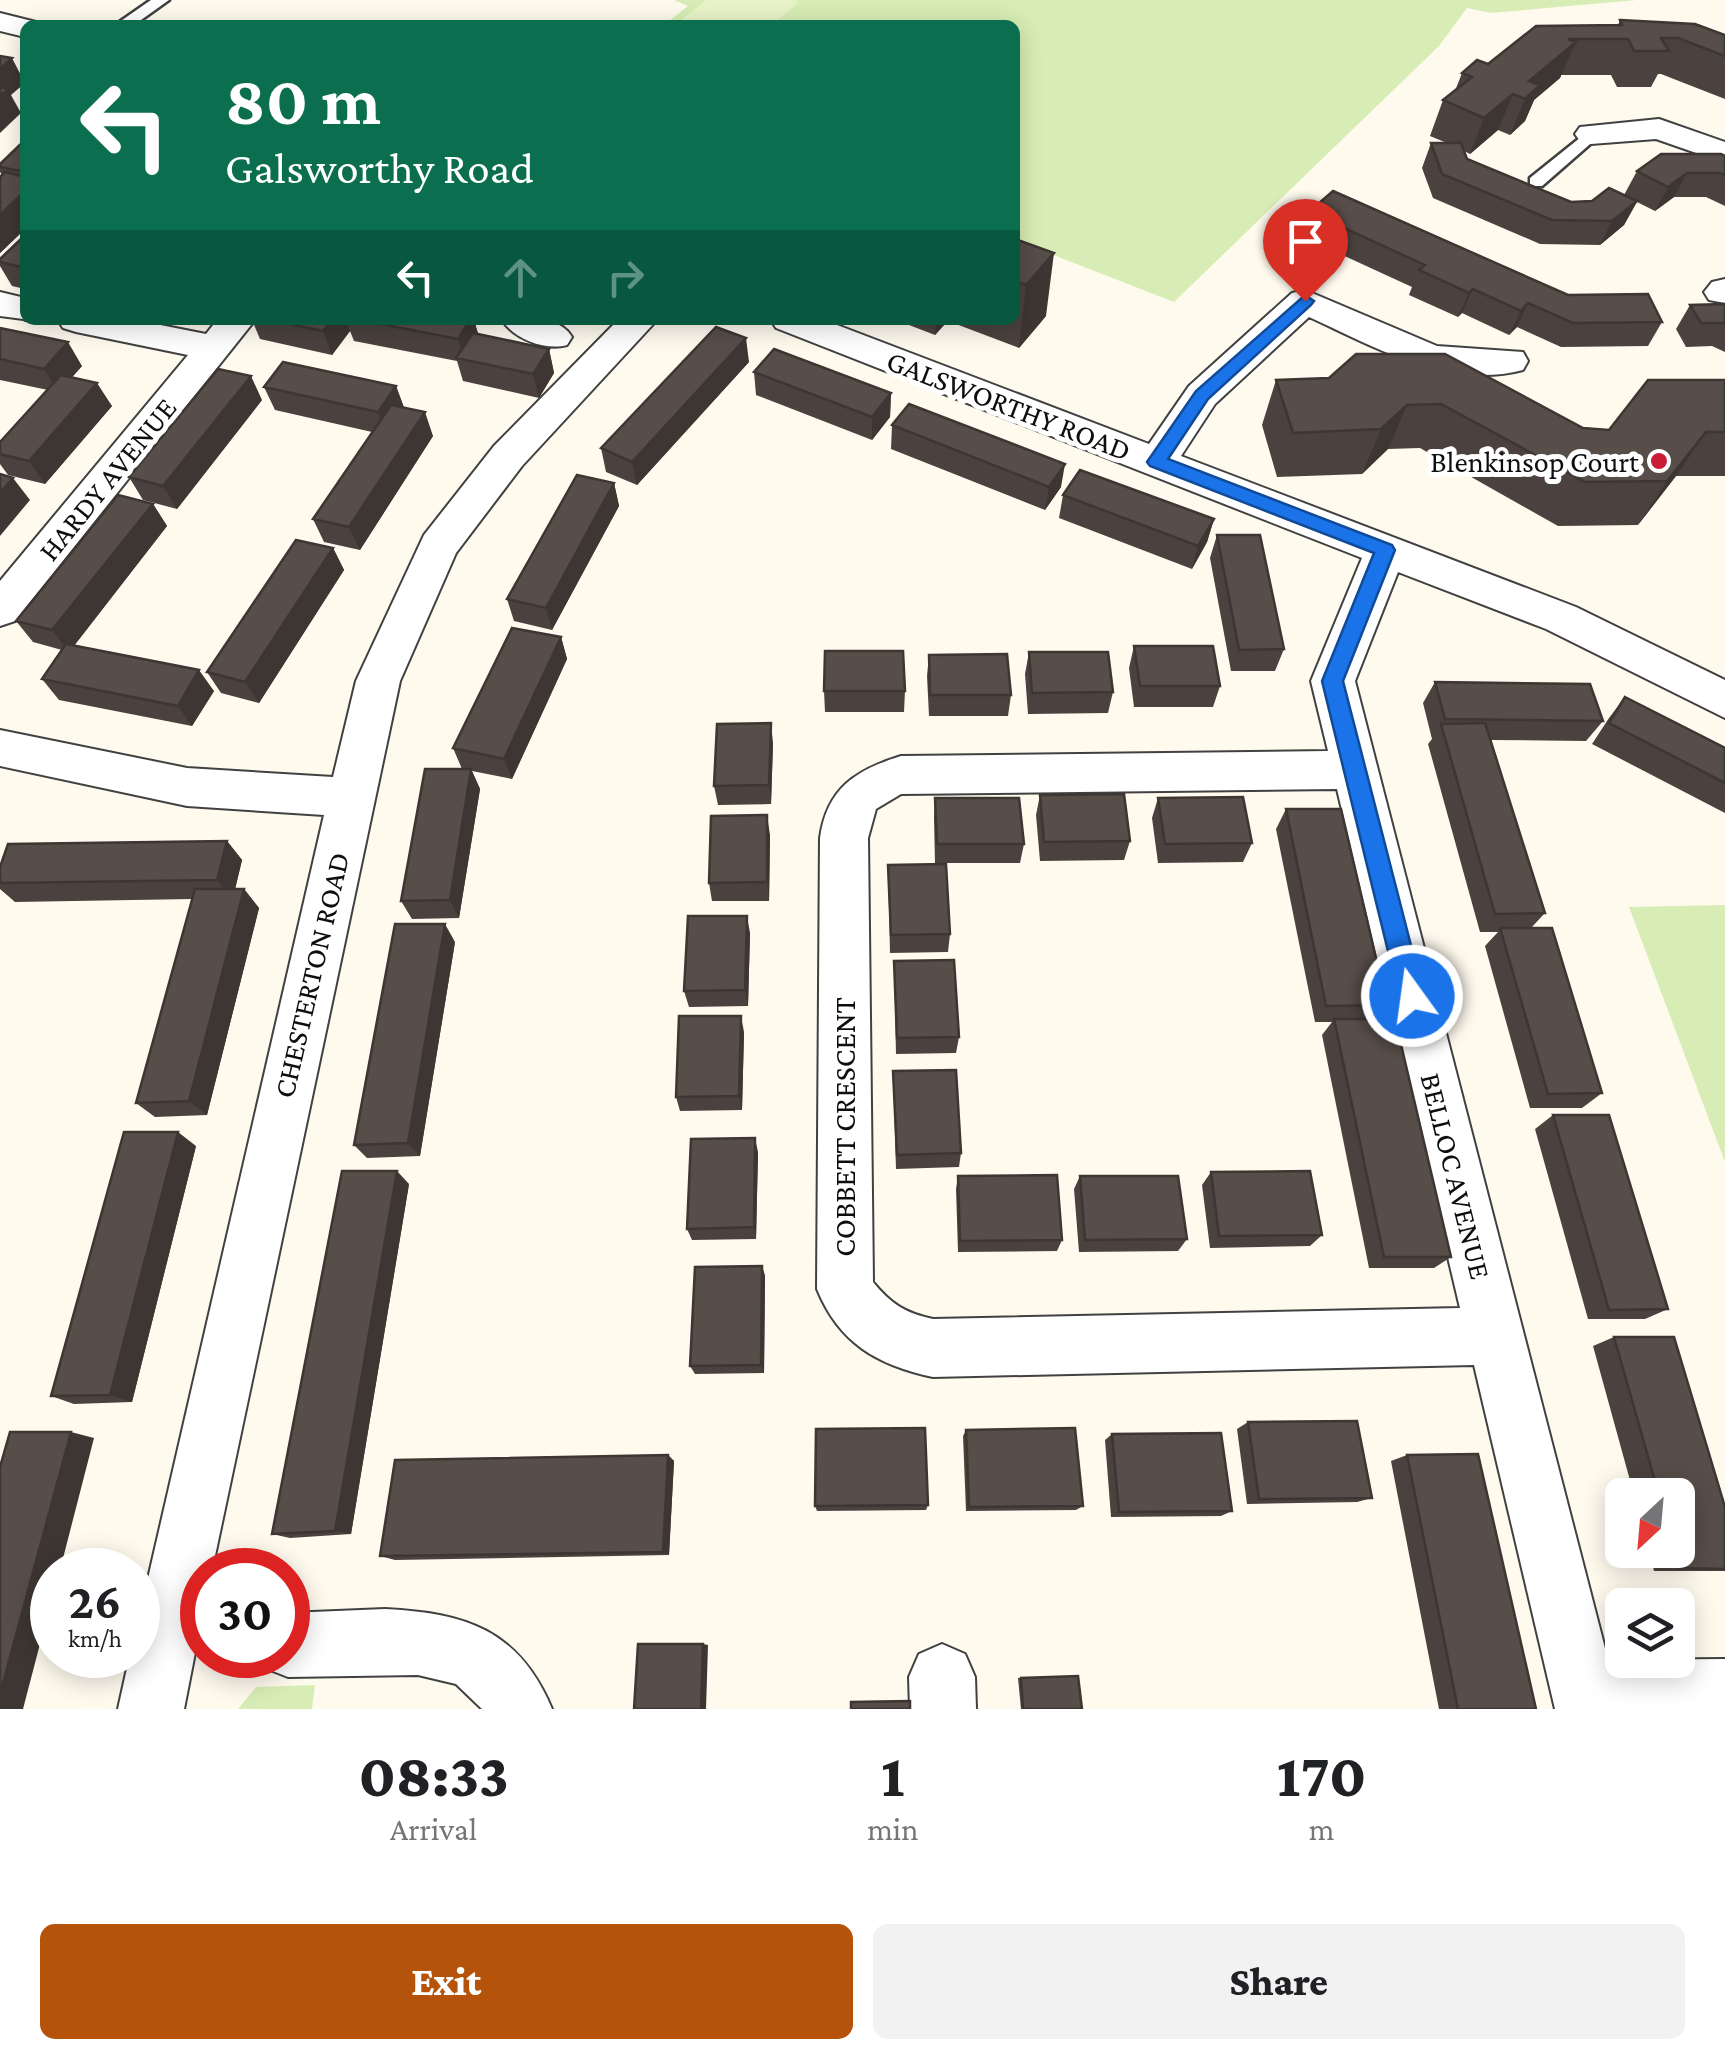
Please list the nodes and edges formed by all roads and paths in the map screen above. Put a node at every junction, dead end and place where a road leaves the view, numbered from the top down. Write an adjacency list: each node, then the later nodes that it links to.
1 (161, 0): 2 (lane)
2 (131, 20)
3 (1591, 134): 4 (street); 5 (lane)
4 (1725, 153)
5 (1536, 182)
6 (130, 325): 10 (street, HARDY AVENUE)
7 (531, 325): 11 (street)
8 (634, 325): 19 (street, CHESTERTON ROAD)
9 (802, 325): 13 (street, GALSWORTHY ROAD)
10 (226, 334): 15 (street, HARDY AVENUE)
11 (554, 336)
12 (1510, 360): 13 (street)
13 (1156, 462): 14 (street, GALSWORTHY ROAD)
14 (1386, 550): 16 (street, GALSWORTHY ROAD); 18 (street, BELLOC AVENUE)
15 (0, 610)
16 (1725, 700)
17 (0, 748): 19 (street)
18 (1355, 770): 20 (street, BELLOC AVENUE); 20 (street, COBBETT CRESCENT)
19 (352, 798): 21 (street, CHESTERTON ROAD)
20 (1496, 1336): 25 (street, BELLOC AVENUE)
21 (203, 1548)
22 (310, 1644): 27 (street)
23 (180, 1653): 26 (street, CHESTERTON ROAD)
24 (1725, 1692): 25 (street, BELLOC AVENUE)
25 (1586, 1701)
26 (151, 1709)
27 (519, 1709)

